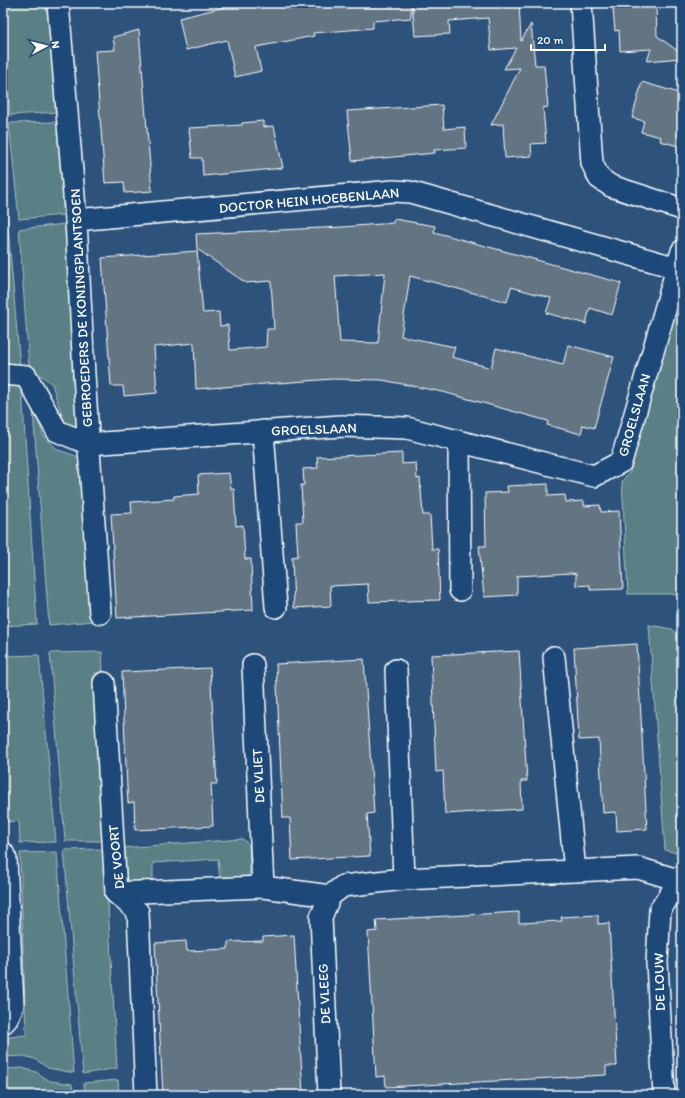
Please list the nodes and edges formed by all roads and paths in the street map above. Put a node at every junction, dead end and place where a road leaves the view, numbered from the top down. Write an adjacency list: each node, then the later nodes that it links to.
1 (581, 3): 3 (street)
2 (62, 4): 4 (street, GEBROEDERS DE KONINGPLANTSOEN)
3 (682, 209)
4 (76, 220): 5 (street, DOCTOR HEIN HOEBENLAAN); 9 (street, GEBROEDERS DE KONINGPLANTSOEN)
5 (679, 259): 8 (street, GROELSLAAN)
6 (3, 374): 9 (street)
7 (263, 431): 8 (street, GROELSLAAN); 9 (street, GROELSLAAN); 11 (street, GROELSLAAN)
8 (458, 442): 10 (street)
9 (89, 444): 12 (street, GEBROEDERS DE KONINGPLANTSOEN)
10 (460, 590)
11 (276, 607)
12 (100, 613)
13 (554, 657): 18 (street)
14 (253, 665): 21 (street, DE VLIET)
15 (396, 670): 20 (street)
16 (104, 684): 22 (street, DE VOORT)
17 (3, 853): 24 (street)
18 (575, 871): 19 (street); 20 (street)
19 (680, 878): 27 (street, DE LOUW)
20 (404, 879): 23 (street)
21 (263, 887): 22 (street); 23 (street)
22 (116, 893): 25 (street, DE VOORT)
23 (330, 896): 26 (street, DE VLEEG)
24 (3, 1022)
25 (146, 1095)
26 (329, 1095)
27 (664, 1095)

